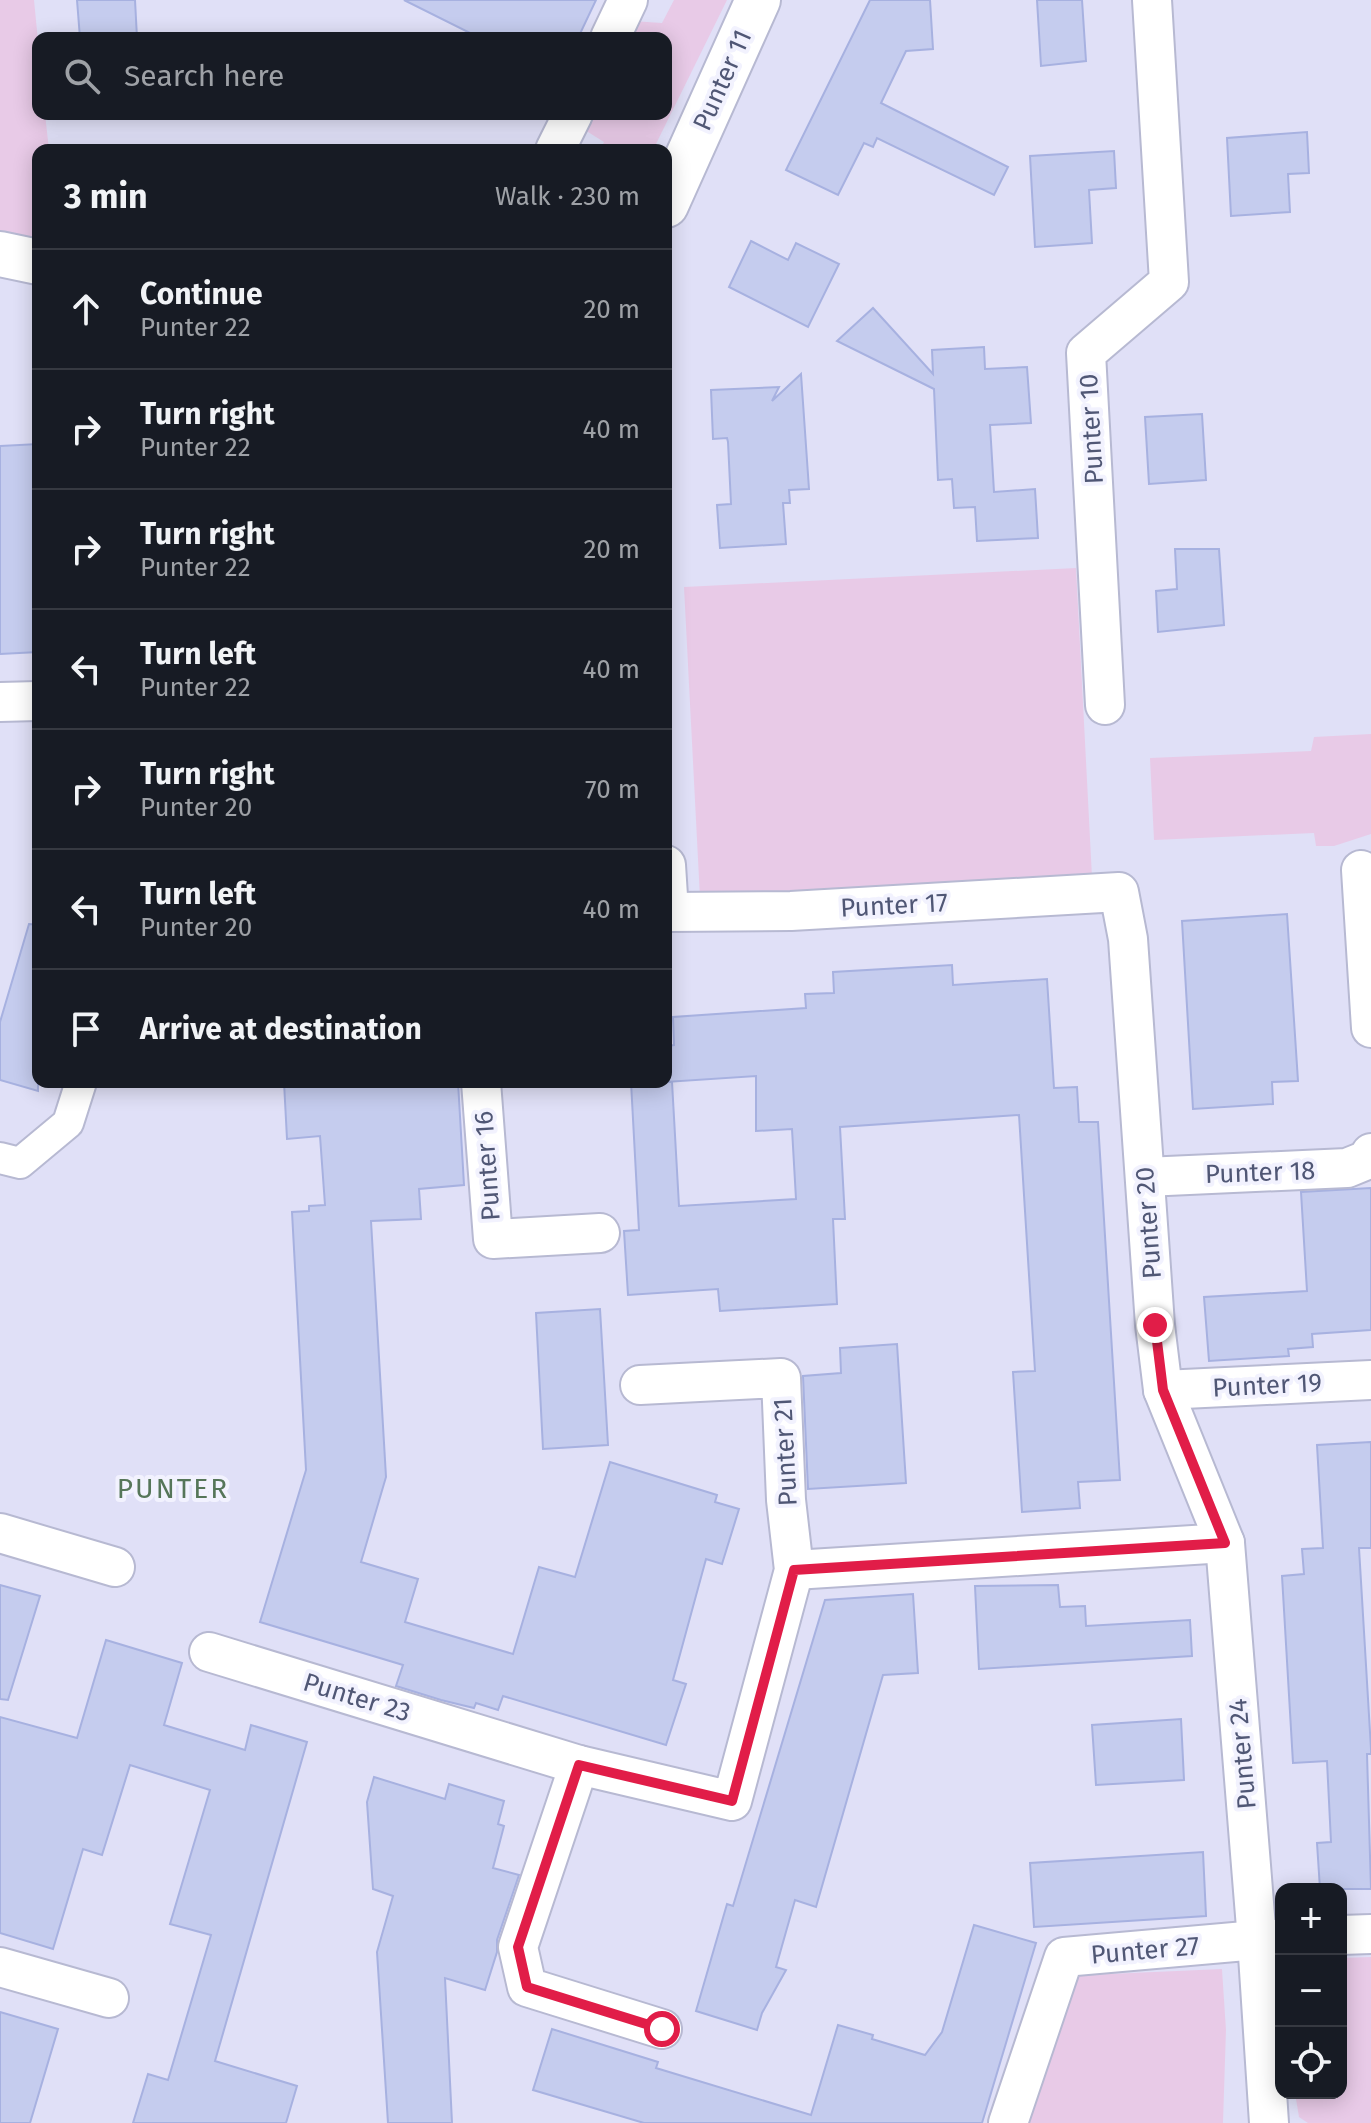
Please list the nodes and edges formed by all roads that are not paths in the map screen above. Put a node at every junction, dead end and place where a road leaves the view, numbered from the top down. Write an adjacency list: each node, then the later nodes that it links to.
1 (628, 0): 4 (street)
2 (758, 0): 7 (street, Punter 11)
3 (1152, 0): 12 (street, Punter 10)
4 (613, 32)
5 (570, 120): 6 (street)
6 (558, 144)
7 (672, 192)
8 (0, 254): 9 (street)
9 (32, 261)
10 (32, 701): 11 (street)
11 (0, 702)
12 (1105, 705)
13 (1361, 870): 16 (street)
14 (1119, 892): 15 (street, Punter 17); 21 (street, Punter 20)
15 (672, 914)
16 (1371, 1028)
17 (79, 1088): 20 (street)
18 (481, 1088): 22 (street, Punter 16)
19 (1371, 1153): 21 (street, Punter 18)
20 (0, 1158)
21 (1145, 1177): 25 (street, Punter 20)
22 (600, 1233)
23 (1371, 1380): 25 (street, Punter 19)
24 (640, 1385): 29 (street, Punter 21)
25 (1163, 1390): 27 (street, Punter 20)
26 (0, 1533): 28 (street)
27 (1225, 1543): 29 (street); 34 (street, Punter 24)
28 (115, 1567)
29 (794, 1570): 31 (street, Punter 23)
30 (209, 1652): 31 (street, Punter 23)
31 (579, 1765): 37 (street)
32 (1371, 1934): 33 (street)
33 (1347, 1935)
34 (1269, 1940): 38 (street, Punter 27); 39 (street)
35 (0, 1967): 36 (street)
36 (109, 1998)
37 (662, 2029)
38 (1008, 2123)
39 (1269, 2123)

